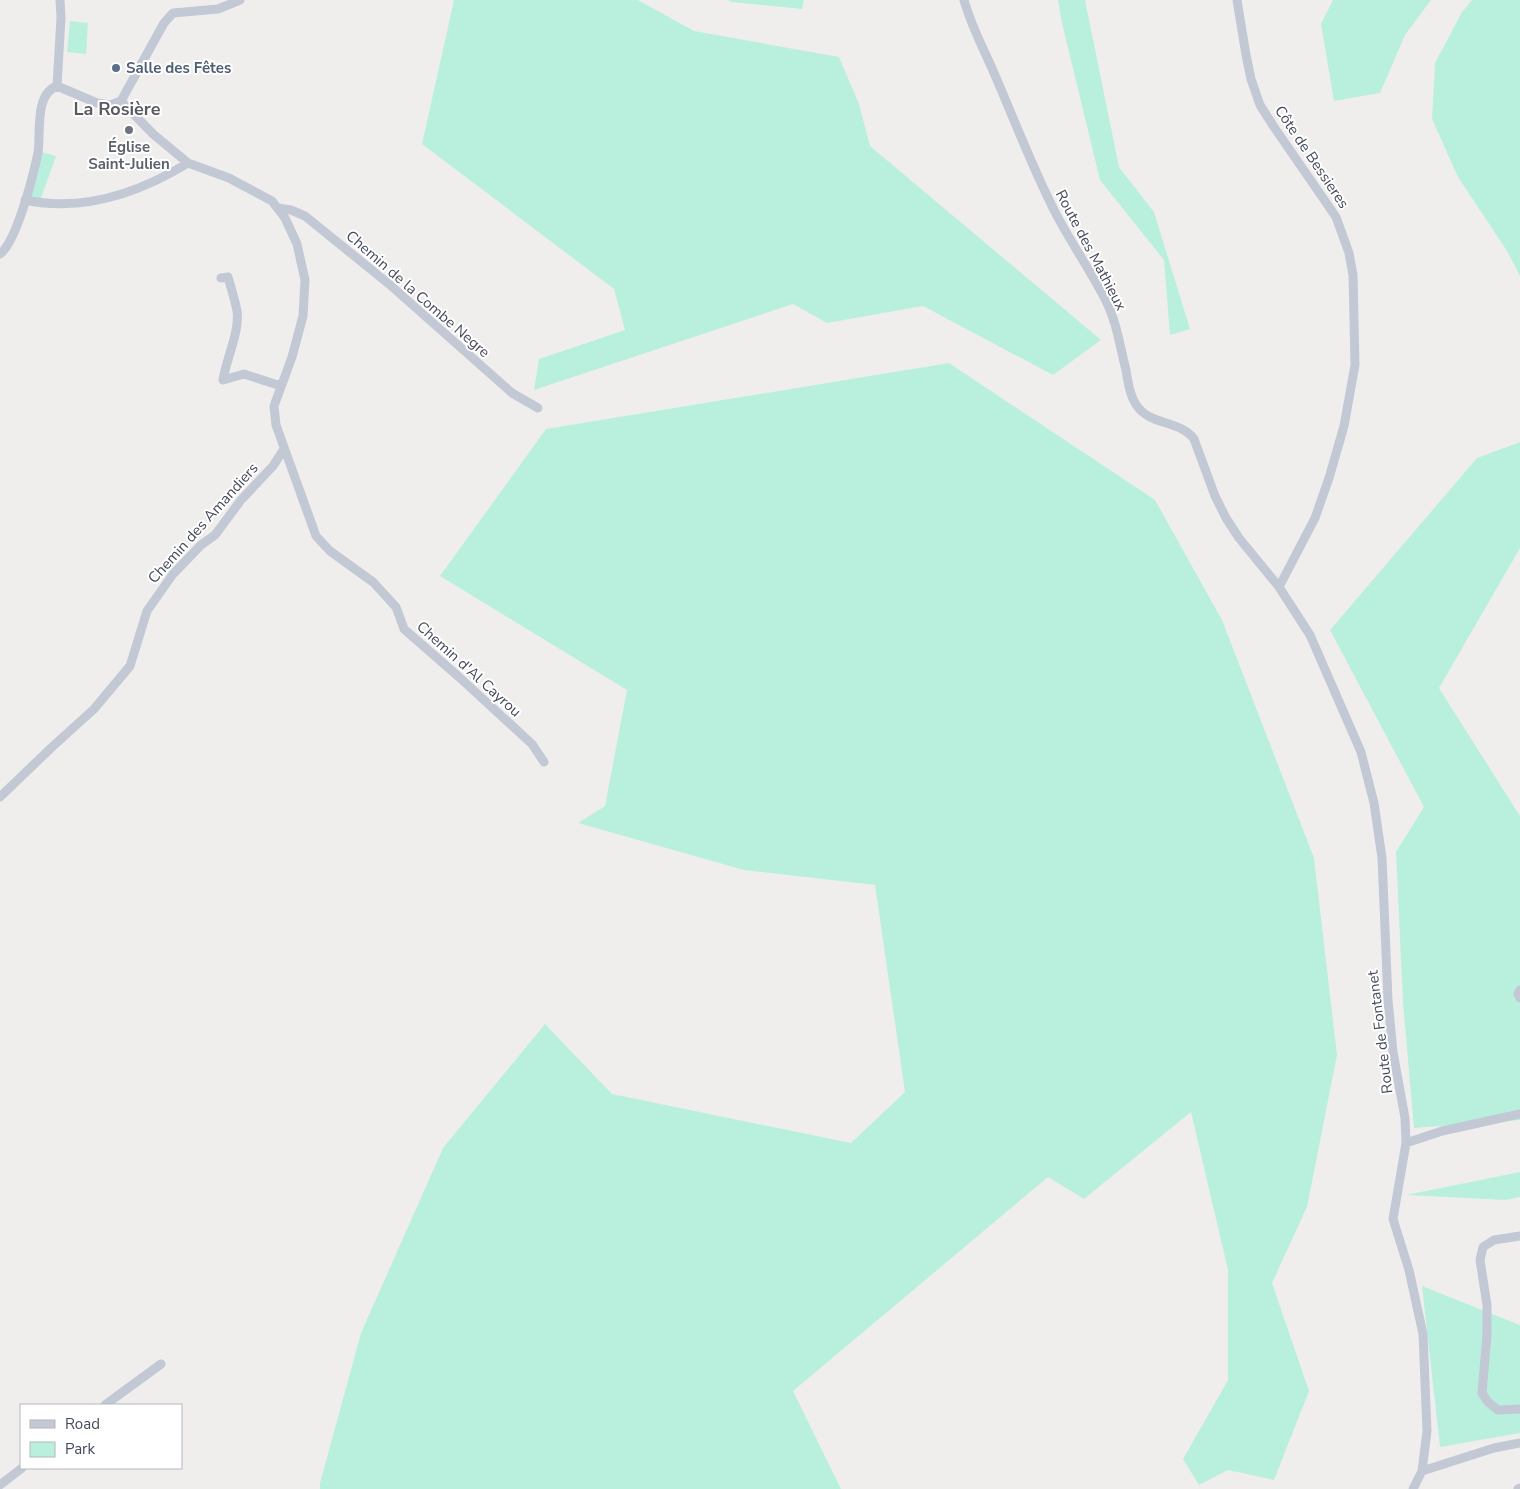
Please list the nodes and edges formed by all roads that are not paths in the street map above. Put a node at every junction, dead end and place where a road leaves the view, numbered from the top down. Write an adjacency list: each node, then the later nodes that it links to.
1 (60, 0): 5 (street)
2 (240, 0): 6 (street)
3 (964, 0): 15 (street, Route des Mathieux)
4 (1238, 0): 15 (street, Côte de Bessieres)
5 (57, 86): 6 (street); 8 (street)
6 (122, 101): 7 (street)
7 (188, 163): 8 (street); 9 (street)
8 (25, 200): 10 (street)
9 (278, 208): 12 (street); 13 (street, Chemin de la Combe Negre)
10 (0, 254)
11 (221, 278): 12 (street)
12 (281, 386): 14 (street)
13 (538, 408)
14 (284, 449): 16 (street, Chemin d'Al Cayrou); 17 (street, Chemin des Amandiers)
15 (1279, 587): 21 (street, Route de Fontanet)
16 (544, 762)
17 (0, 797)
18 (1520, 990): 19 (street)
19 (1520, 998)
20 (1520, 1114): 21 (street)
21 (1406, 1143): 28 (street, Route de Fontanet)
22 (1520, 1236): 25 (street)
23 (161, 1364): 24 (street)
24 (105, 1404)
25 (1520, 1409)
26 (1520, 1443): 28 (street)
27 (21, 1469): 29 (street)
28 (1422, 1471): 30 (street, Route de Fontanet)
29 (0, 1485)
30 (1413, 1489)

